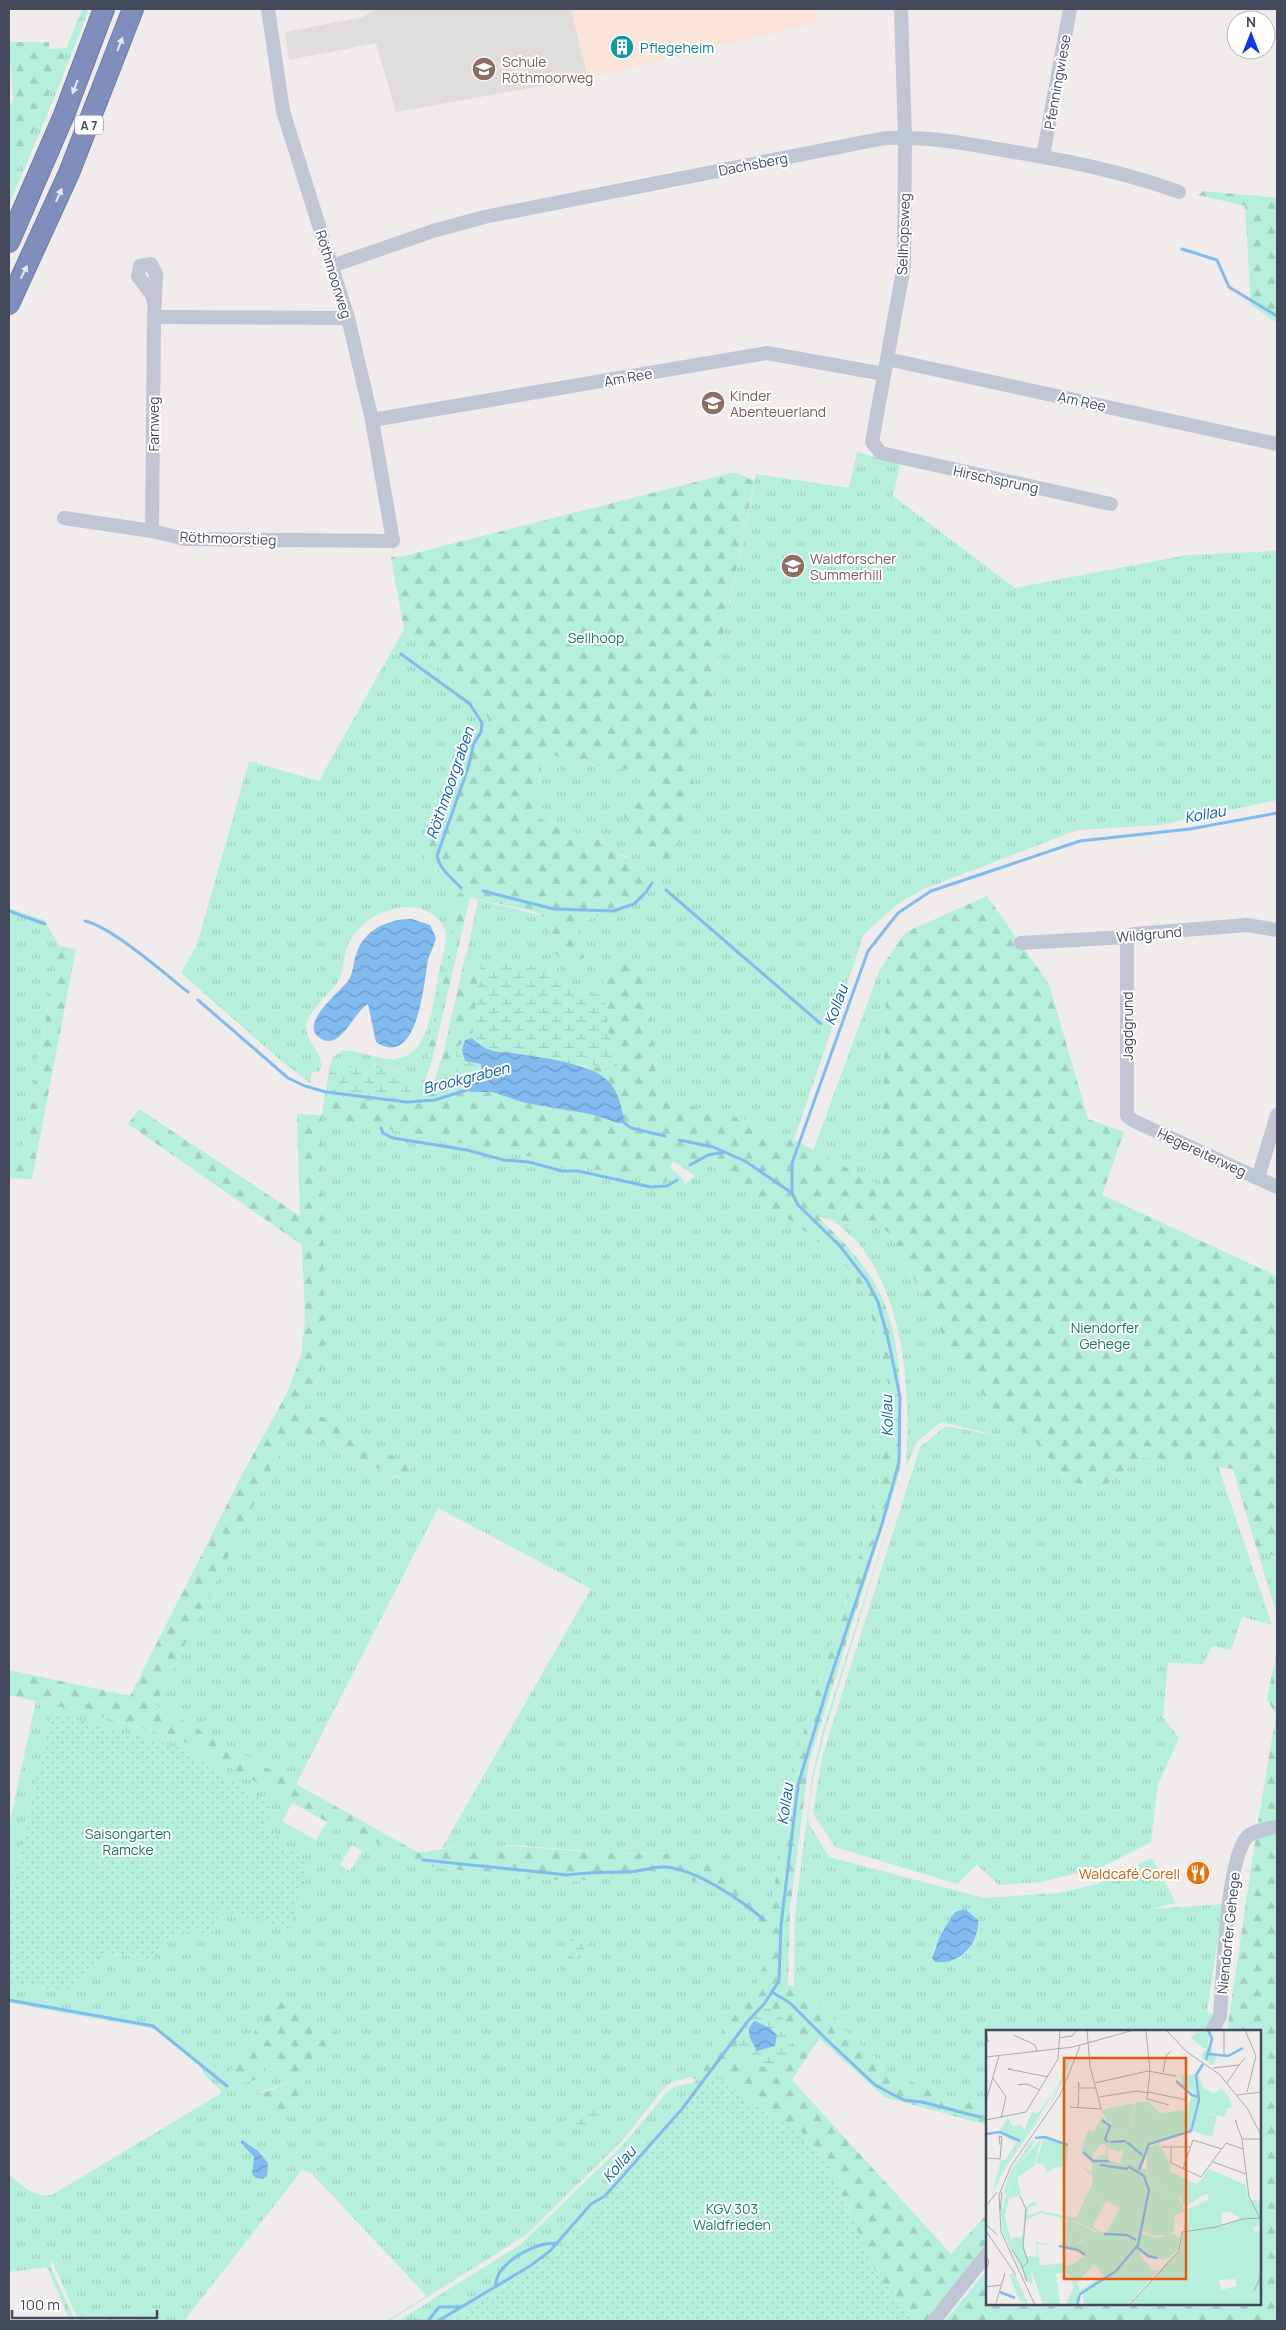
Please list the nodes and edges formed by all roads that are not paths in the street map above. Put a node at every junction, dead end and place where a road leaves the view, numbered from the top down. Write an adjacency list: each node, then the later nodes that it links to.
1 (104, 9): 9 (highway, A 7, one-way to 9)
2 (133, 9): 11 (highway, A 7, one-way to 2)
3 (268, 9): 10 (street, Röthmoorweg)
4 (901, 9): 6 (street, Sellhopsweg)
5 (1070, 9): 7 (street, Pfenningwiese)
6 (905, 137): 7 (street, Dachsberg); 10 (street, Dachsberg); 13 (street, Sellhopsweg)
7 (1043, 156): 8 (street, Dachsberg)
8 (1178, 192)
9 (9, 242)
10 (332, 266): 12 (street, Röthmoorweg)
11 (9, 304)
12 (348, 318): 15 (street, Röthmoorweg); 20 (street, Farnweg)
13 (887, 359): 14 (street, Sellhopsweg); 16 (street, Am Ree)
14 (884, 374): 15 (street, Am Ree); 17 (street, Sellhopsweg)
15 (372, 420): 21 (street, Röthmoorweg)
16 (1277, 444)
17 (880, 454): 18 (street, Hirschsprung)
18 (1112, 504)
19 (64, 518): 20 (street, Röthmoorstieg)
20 (152, 531): 21 (street, Röthmoorstieg)
21 (393, 540)
22 (1277, 930): 23 (street, Wildgrund)
23 (1127, 937): 24 (street, Wildgrund); 26 (street, Jagdgrund)
24 (1021, 943)
25 (1277, 1115): 27 (street)
26 (1127, 1116): 27 (street, Hegereiterweg)
27 (1258, 1178): 28 (street, Hegereiterweg)
28 (1277, 1187)
29 (1277, 1827): 30 (street, Niendorfer Gehege)
30 (1213, 2030)
31 (986, 2255): 32 (street)
32 (934, 2321)

